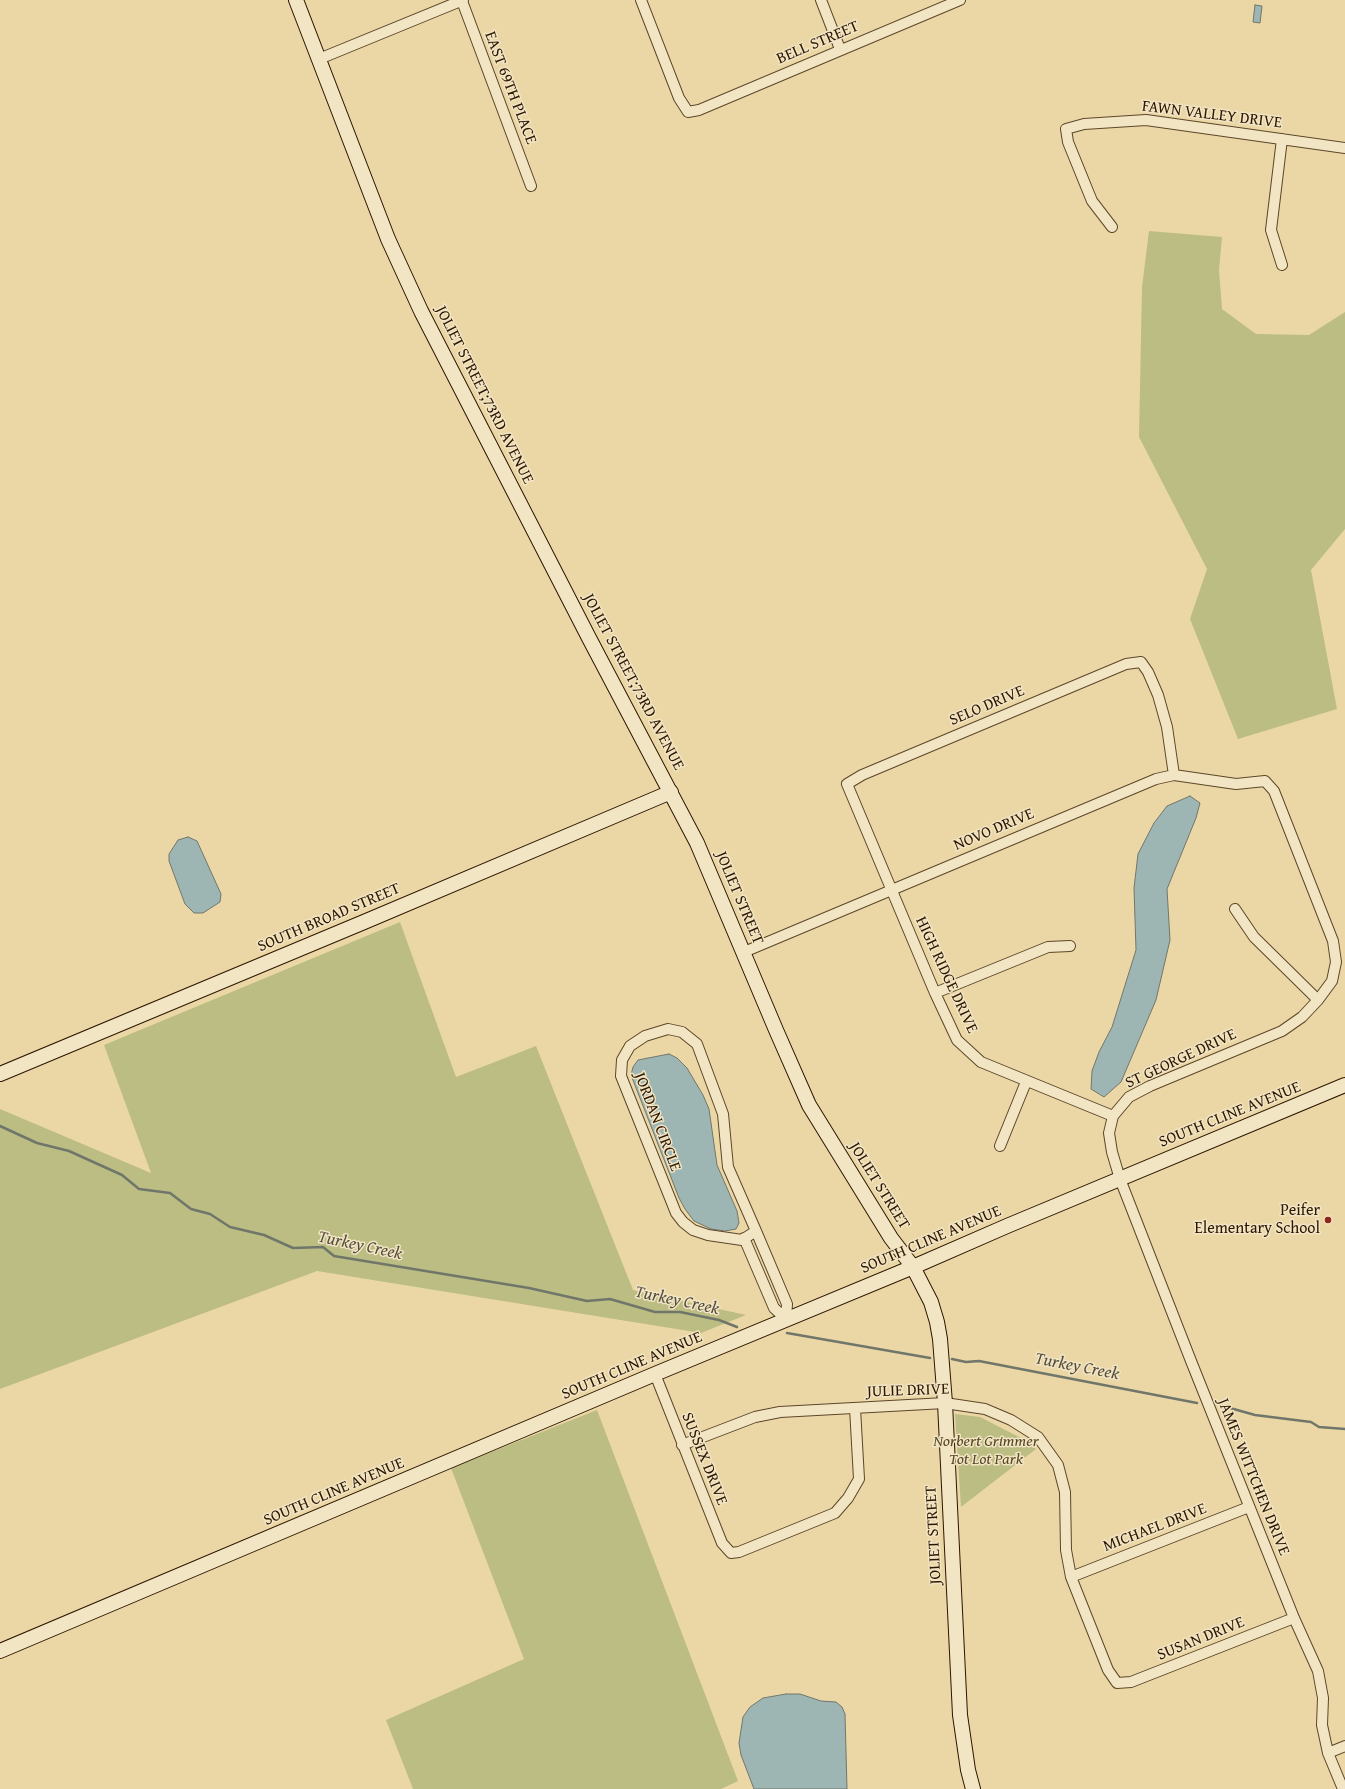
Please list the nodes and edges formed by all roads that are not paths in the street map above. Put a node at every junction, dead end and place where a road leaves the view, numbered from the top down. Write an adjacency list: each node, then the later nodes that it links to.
1 (296, 0): 7 (street, JOLIET STREET;73RD AVENUE)
2 (462, 0): 7 (street); 10 (street, EAST 69TH PLACE)
3 (641, 0): 6 (street, BELL STREET)
4 (821, 0): 6 (street)
5 (960, 0): 6 (street, BELL STREET)
6 (840, 49)
7 (318, 59): 16 (street, JOLIET STREET;73RD AVENUE)
8 (1282, 139): 9 (street, FAWN VALLEY DRIVE); 11 (street, FAWN VALLEY DRIVE); 12 (street)
9 (1345, 148)
10 (531, 186)
11 (1112, 227)
12 (1282, 265)
13 (1174, 775): 14 (street, NOVO DRIVE); 15 (street, SELO DRIVE); 17 (street, NOVO DRIVE)
14 (1265, 781): 22 (street, ST GEORGE DRIVE)
15 (847, 784): 17 (street, HIGH RIDGE DRIVE)
16 (671, 792): 20 (street, JOLIET STREET); 23 (street, SOUTH BROAD STREET)
17 (891, 890): 20 (street, NOVO DRIVE); 21 (street, HIGH RIDGE DRIVE)
18 (1234, 909): 22 (street)
19 (1070, 946): 21 (street)
20 (744, 952): 31 (street, JOLIET STREET)
21 (935, 993): 24 (street, HIGH RIDGE DRIVE)
22 (1318, 1000): 26 (street, ST GEORGE DRIVE)
23 (0, 1074)
24 (1026, 1082): 26 (street, HIGH RIDGE DRIVE); 27 (street)
25 (1345, 1085): 28 (street, SOUTH CLINE AVENUE)
26 (1113, 1116): 28 (street, ST GEORGE DRIVE)
27 (1000, 1146)
28 (1120, 1179): 31 (street, SOUTH CLINE AVENUE); 37 (street, JAMES WITTCHEN DRIVE)
29 (756, 1231): 30 (street); 30 (street, JORDAN CIRCLE); 32 (street, JORDAN CIRCLE)
30 (744, 1238): 32 (street)
31 (913, 1267): 32 (street, SOUTH CLINE AVENUE); 34 (street, JOLIET STREET)
32 (786, 1319): 33 (street, SOUTH CLINE AVENUE)
33 (655, 1374): 36 (street, SUSSEX DRIVE); 40 (street, SOUTH CLINE AVENUE)
34 (945, 1403): 35 (street, JULIE DRIVE); 38 (street, JULIE DRIVE); 44 (street, JOLIET STREET)
35 (855, 1408): 36 (street, JULIE DRIVE); 36 (street, SUSSEX DRIVE)
36 (682, 1445)
37 (1249, 1507): 38 (street, MICHAEL DRIVE); 39 (street, JAMES WITTCHEN DRIVE)
38 (1072, 1577): 41 (street, JULIE DRIVE)
39 (1294, 1618): 41 (street, SUSAN DRIVE); 43 (street, JAMES WITTCHEN DRIVE)
40 (0, 1651)
41 (1117, 1682)
42 (1345, 1746): 43 (street)
43 (1328, 1753): 45 (street, JAMES WITTCHEN DRIVE)
44 (973, 1789)
45 (1343, 1789)

